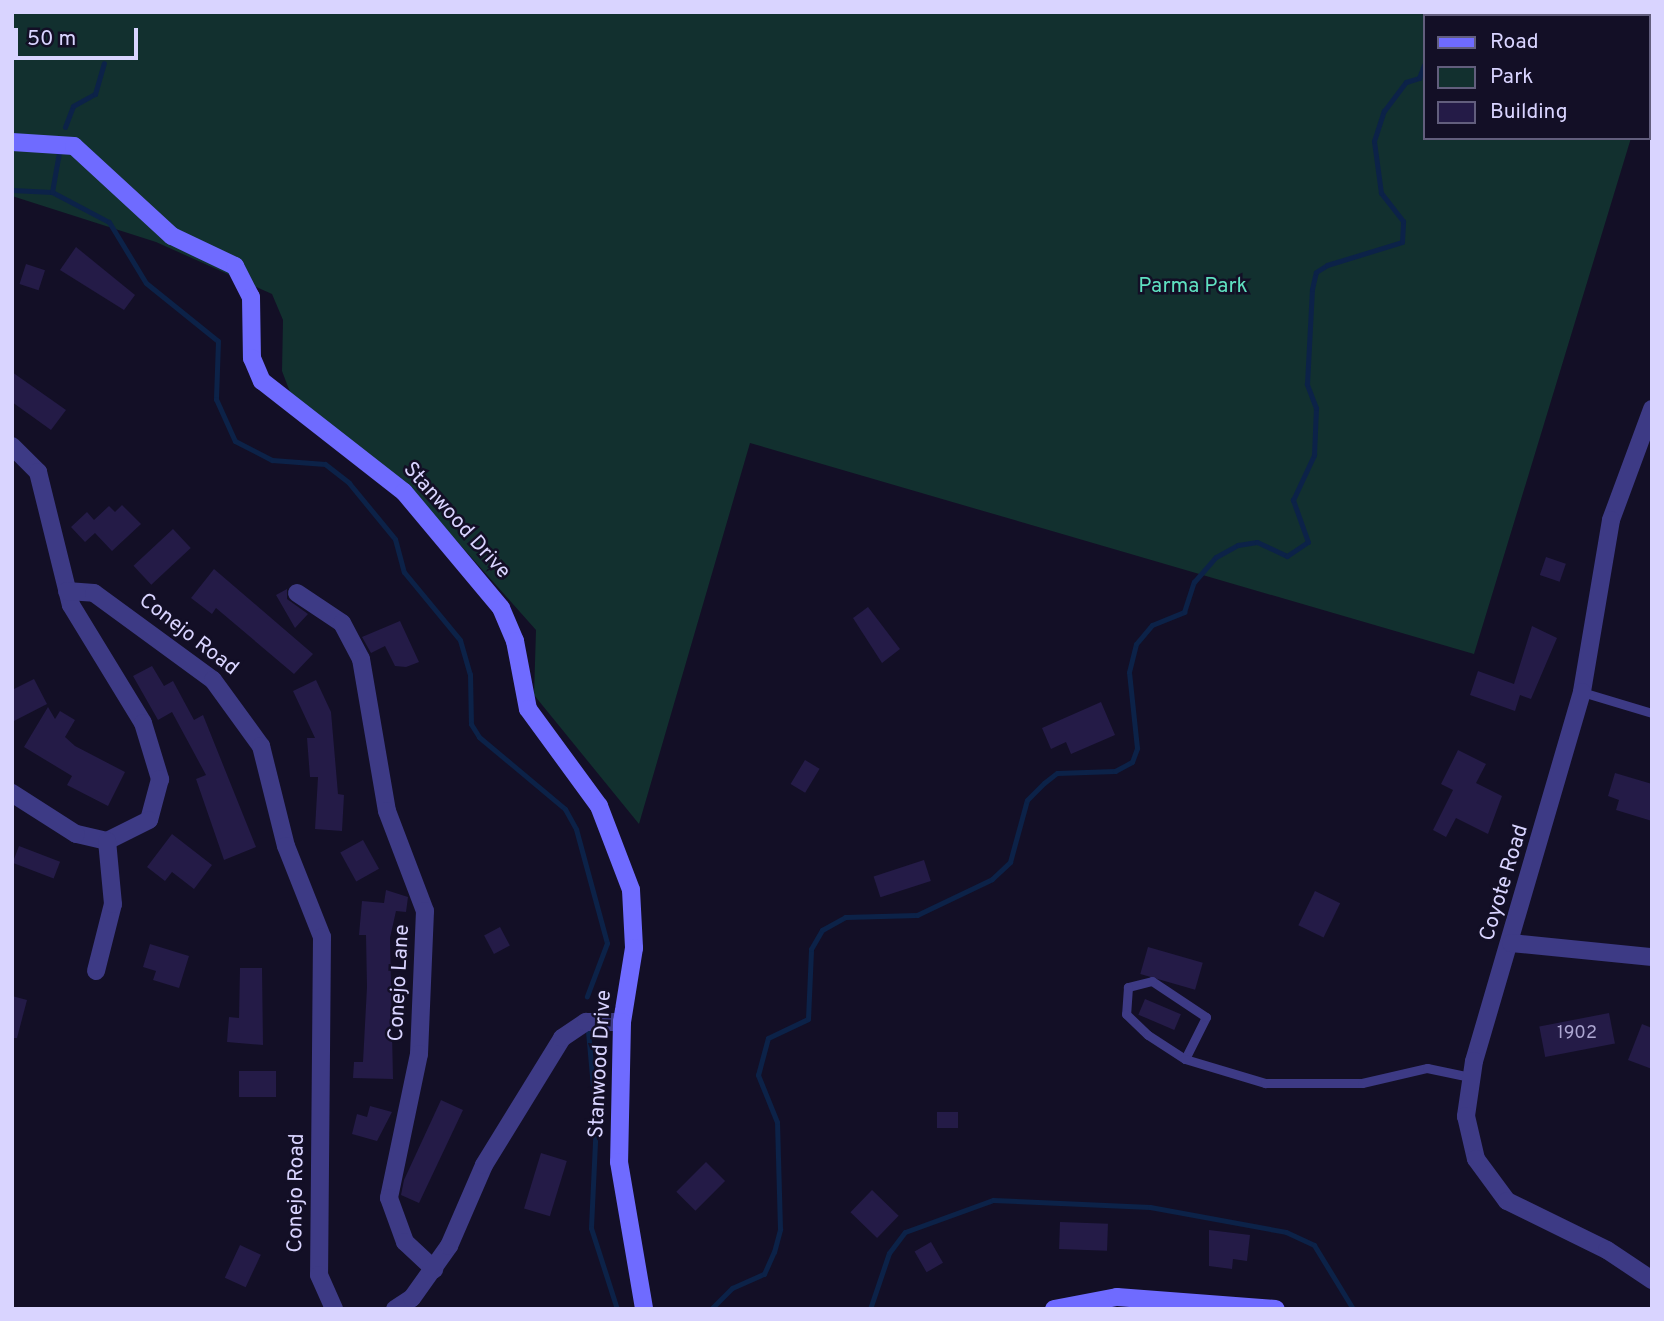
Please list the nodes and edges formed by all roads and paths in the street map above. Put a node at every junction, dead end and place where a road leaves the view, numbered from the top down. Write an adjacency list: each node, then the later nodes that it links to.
1 (12, 142): 13 (main road, Stanwood Drive)
2 (1652, 409): 6 (street, Coyote Road)
3 (12, 446): 4 (street)
4 (66, 591): 9 (street); 18 (street, Conejo Road)
5 (297, 593): 16 (street, Conejo Lane)
6 (1582, 692): 7 (lane); 10 (street, Coyote Road)
7 (1652, 713)
8 (12, 793): 9 (street)
9 (107, 841): 12 (street)
10 (1510, 943): 11 (street); 15 (street, Coyote Road)
11 (1652, 957)
12 (96, 971)
13 (622, 1022): 16 (street); 20 (main road, Stanwood Drive)
14 (1185, 1059): 14 (lane); 15 (lane)
15 (1470, 1077): 17 (street, Coyote Road)
16 (434, 1269): 19 (street)
17 (1652, 1280)
18 (334, 1309)
19 (395, 1309)
20 (644, 1309)
21 (1054, 1309): 22 (main road)
22 (1276, 1309)

